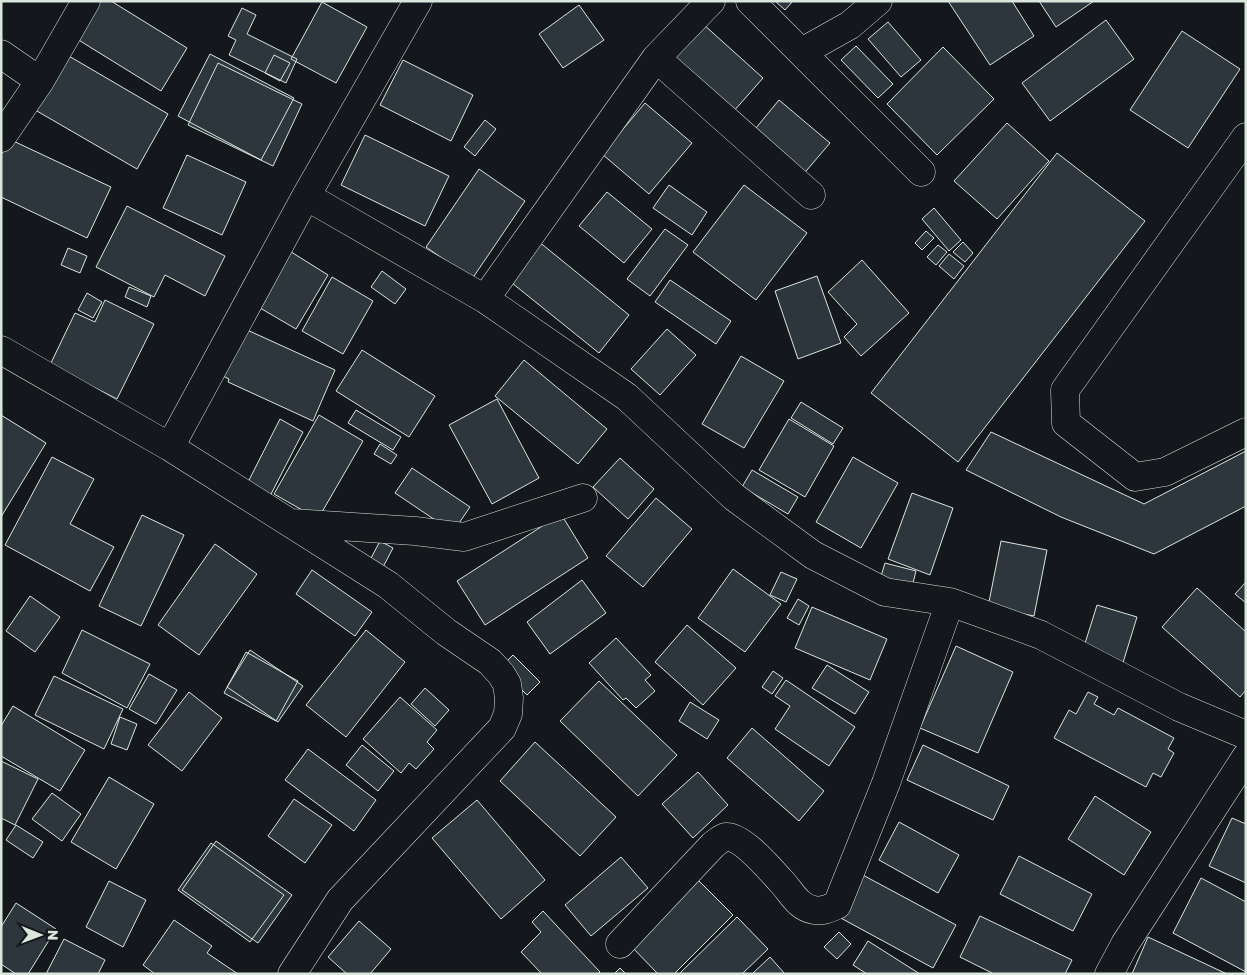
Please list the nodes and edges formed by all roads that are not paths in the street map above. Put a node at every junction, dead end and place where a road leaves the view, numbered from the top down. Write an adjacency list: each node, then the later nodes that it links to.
1 (86, 1): 9 (street)
2 (418, 1): 14 (street)
3 (710, 1): 8 (street)
4 (750, 1): 6 (street)
5 (878, 1): 6 (street)
6 (802, 52): 12 (street)
7 (1, 54): 9 (street)
8 (656, 58): 13 (street); 15 (street)
9 (40, 81): 11 (street)
10 (1246, 137): 17 (street)
11 (1, 138)
12 (921, 172)
13 (811, 195)
14 (306, 196): 15 (street); 18 (street)
15 (484, 298): 21 (street)
16 (1, 350): 18 (street)
17 (1246, 432)
18 (170, 447): 20 (street)
19 (583, 498): 20 (street)
20 (290, 523): 25 (street)
21 (950, 602): 22 (street); 24 (street)
22 (1246, 735)
23 (1246, 757): 26 (street)
24 (620, 944)
25 (292, 974)
26 (1109, 974)

